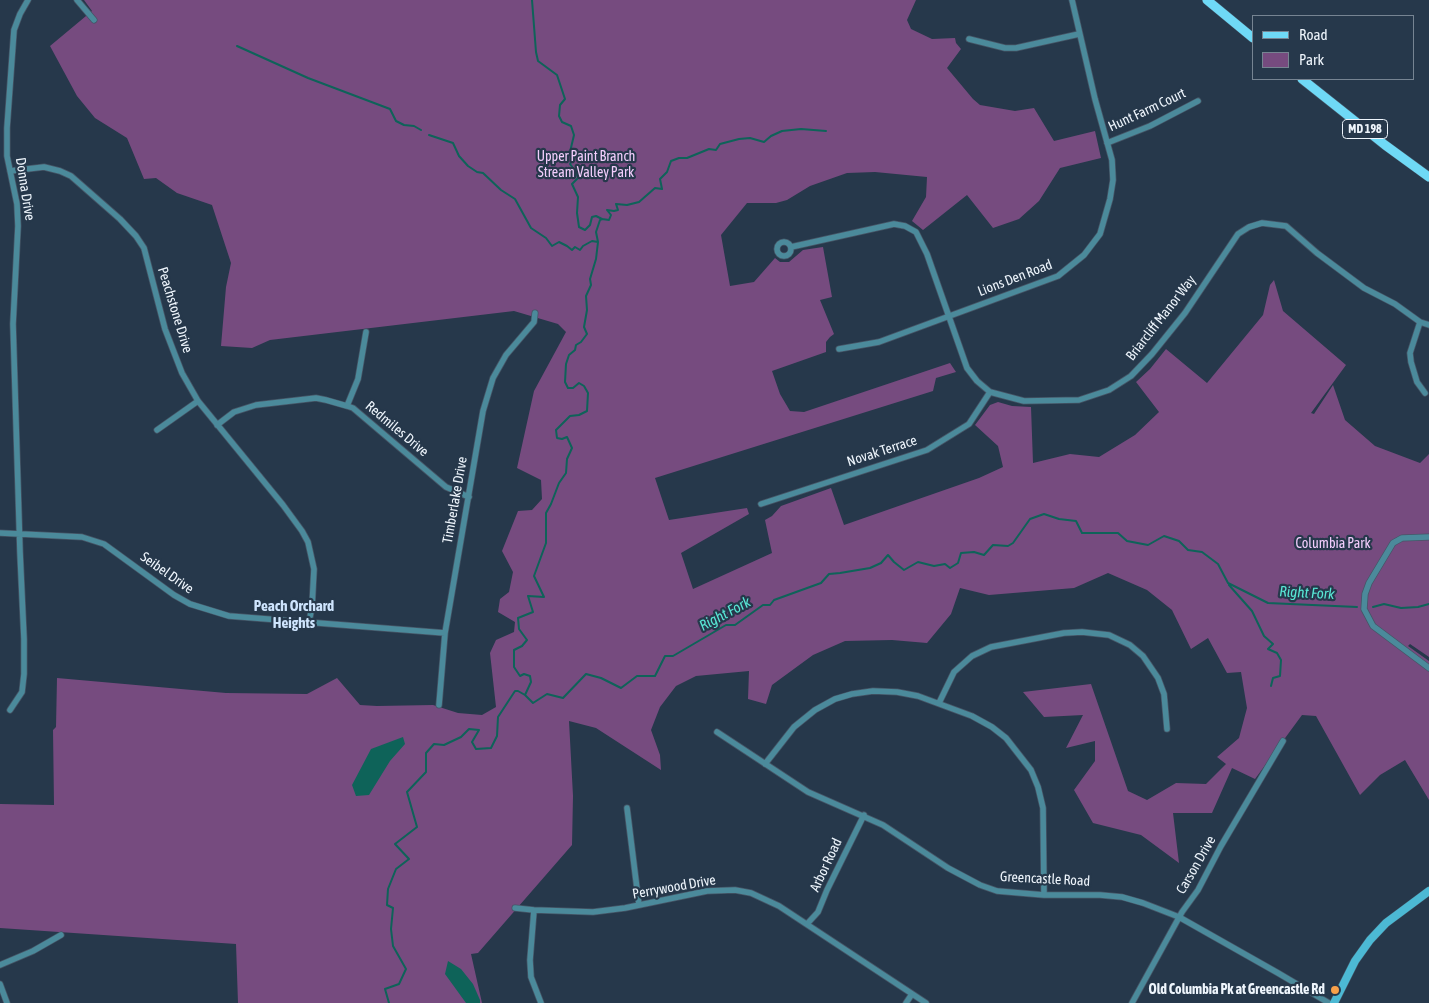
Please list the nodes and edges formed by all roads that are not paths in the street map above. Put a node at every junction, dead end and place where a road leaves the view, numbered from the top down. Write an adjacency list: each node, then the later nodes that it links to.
1 (28, 0): 12 (street, Donna Drive)
2 (77, 0): 5 (street)
3 (1072, 0): 6 (street, Lions Den Road)
4 (1207, 0): 7 (main road)
5 (94, 20)
6 (1079, 34): 8 (street); 11 (street, Lions Den Road)
7 (1252, 37)
8 (969, 39)
9 (1303, 80): 13 (main road, MD 198)
10 (1198, 101): 11 (street, Hunt Farm Court)
11 (1107, 142): 16 (street, Lions Den Road)
12 (10, 171): 23 (street, Peachstone Drive); 30 (street, Donna Drive)
13 (1429, 177)
14 (791, 246): 16 (street, Briarcliff Manor Way)
15 (535, 313): 27 (street, Timberlake Drive)
16 (948, 317): 20 (street, Lions Den Road); 21 (street, Briarcliff Manor Way)
17 (1420, 322): 18 (street, Briarcliff Manor Way); 21 (street, Briarcliff Manor Way); 22 (street)
18 (1429, 325)
19 (366, 332): 24 (street)
20 (839, 349)
21 (990, 392): 28 (street, Novak Terrace)
22 (1425, 394)
23 (198, 401): 25 (street, Peachstone Drive); 26 (street)
24 (348, 406): 25 (street, Redmiles Drive); 27 (street, Redmiles Drive)
25 (217, 425): 32 (street, Peachstone Drive)
26 (157, 430)
27 (469, 496): 33 (street, Timberlake Drive)
28 (761, 504)
29 (0, 533): 30 (street, Seibel Drive)
30 (20, 534): 32 (street, Seibel Drive); 37 (street, Donna Drive)
31 (1429, 537): 34 (street)
32 (309, 622): 33 (street, Seibel Drive)
33 (445, 633): 36 (street, Timberlake Drive)
34 (1429, 668)
35 (939, 703): 38 (street); 41 (street); 45 (street)
36 (439, 705)
37 (10, 710)
38 (1167, 729)
39 (717, 732): 41 (street, Greencastle Road)
40 (1283, 741): 49 (street, Carson Drive)
41 (765, 764): 43 (street, Greencastle Road)
42 (627, 808): 46 (street)
43 (864, 815): 45 (street, Greencastle Road); 50 (street, Arbor Road)
44 (1429, 891): 61 (main road)
45 (1044, 895): 49 (street, Greencastle Road)
46 (639, 905): 48 (street, Perrywood Drive); 50 (street, Perrywood Drive)
47 (515, 908): 48 (street, Perrywood Drive)
48 (534, 910): 56 (street)
49 (1179, 917): 59 (street, Carson Drive); 60 (street, Greencastle Road)
50 (807, 924): 54 (street, Perrywood Drive)
51 (61, 935): 52 (street)
52 (0, 965)
53 (0, 984): 55 (street)
54 (912, 994): 57 (street); 58 (street, Perrywood Drive)
55 (7, 1003)
56 (541, 1003)
57 (906, 1003)
58 (926, 1003)
59 (1132, 1003)
60 (1328, 1003)
61 (1334, 1003)

